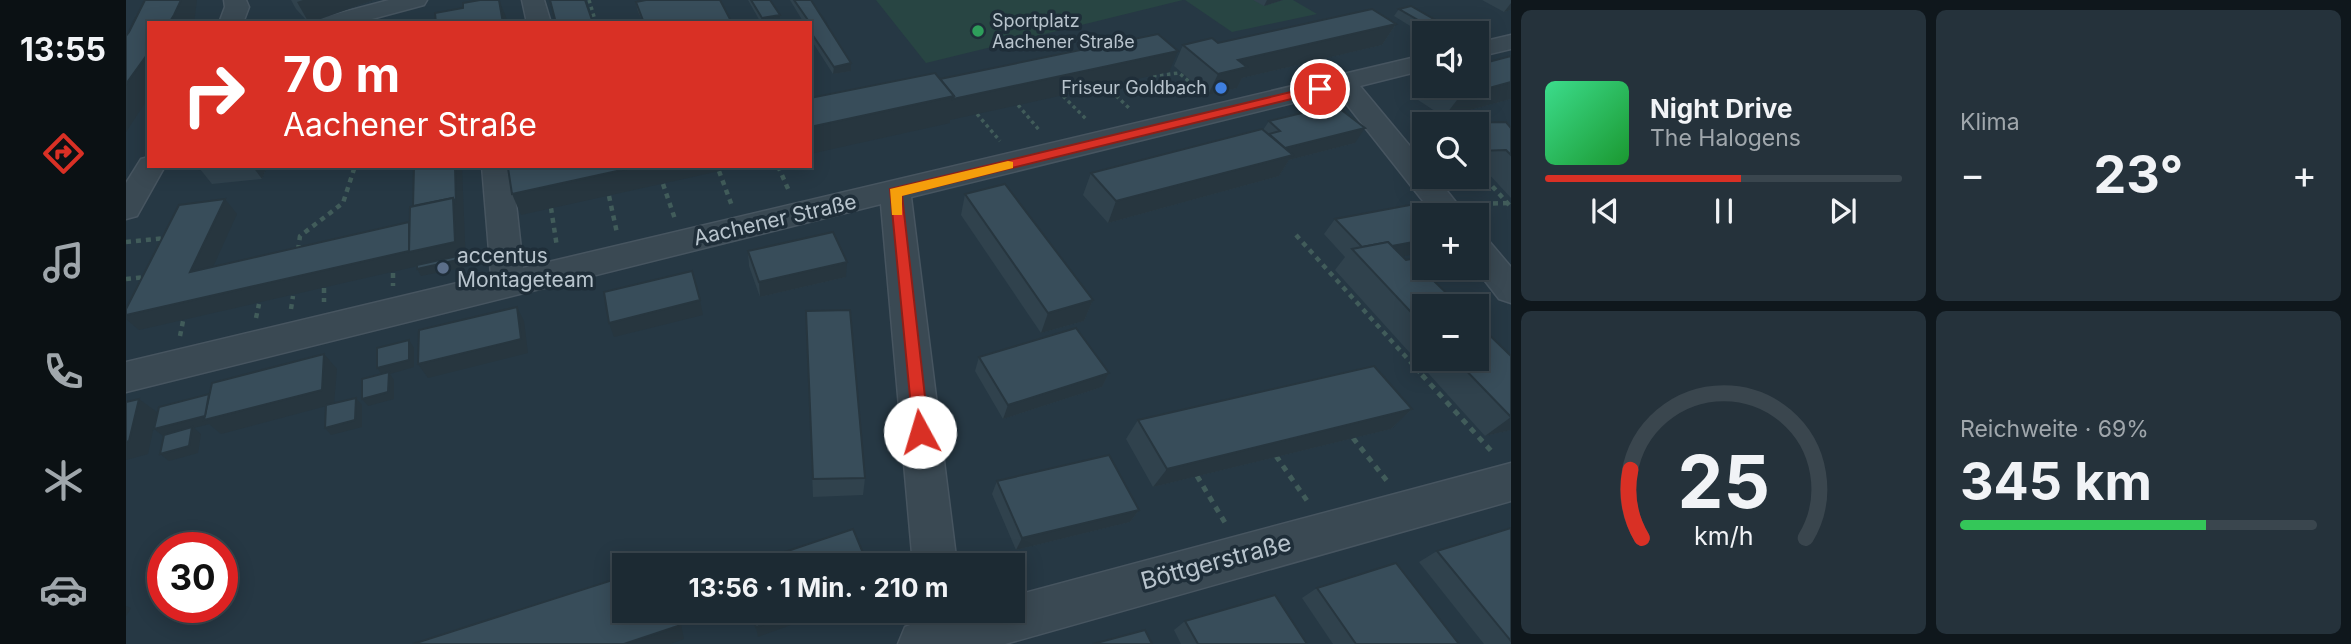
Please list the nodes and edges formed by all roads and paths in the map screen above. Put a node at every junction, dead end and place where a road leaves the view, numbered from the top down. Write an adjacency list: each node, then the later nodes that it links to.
1 (235, 0): 5 (street)
2 (416, 0): 6 (street)
3 (533, 0): 7 (street)
4 (589, 0): 8 (path)
5 (232, 21)
6 (337, 21)
7 (538, 21)
8 (595, 21)
9 (1511, 42): 10 (street)
10 (1489, 47)
11 (1412, 66): 13 (street, Aachener Straße)
12 (1153, 76): 14 (path)
13 (1343, 83): 14 (street, Aachener Straße); 25 (street)
14 (1225, 112): 22 (street, Aachener Straße)
15 (150, 168): 28 (street)
16 (354, 168): 36 (path)
17 (497, 168): 42 (street)
18 (779, 168): 24 (path)
19 (719, 172): 29 (path)
20 (1489, 183): 26 (path)
21 (663, 184): 30 (path)
22 (895, 193): 42 (street, Aachener Straße); 54 (street)
23 (609, 196): 33 (path)
24 (791, 197)
25 (1441, 203)
26 (1511, 207)
27 (551, 208): 35 (path)
28 (126, 209)
29 (734, 210)
30 (676, 223)
31 (1296, 235): 49 (path)
32 (174, 237): 34 (path)
33 (618, 237)
34 (126, 242)
35 (557, 251)
36 (297, 256)
37 (1489, 263): 43 (street)
38 (1412, 265): 39 (path)
39 (1402, 267)
40 (153, 276): 41 (path)
41 (126, 279)
42 (508, 282): 46 (street, Aachener Straße)
43 (1511, 290)
44 (183, 321): 45 (path)
45 (180, 340)
46 (126, 377)
47 (1353, 438): 51 (path)
48 (1276, 456): 52 (path)
49 (1507, 473): 55 (street, Böttgerstraße)
50 (1197, 476): 53 (path)
51 (1388, 482)
52 (1308, 503)
53 (1226, 524)
54 (934, 553)
55 (937, 634)

